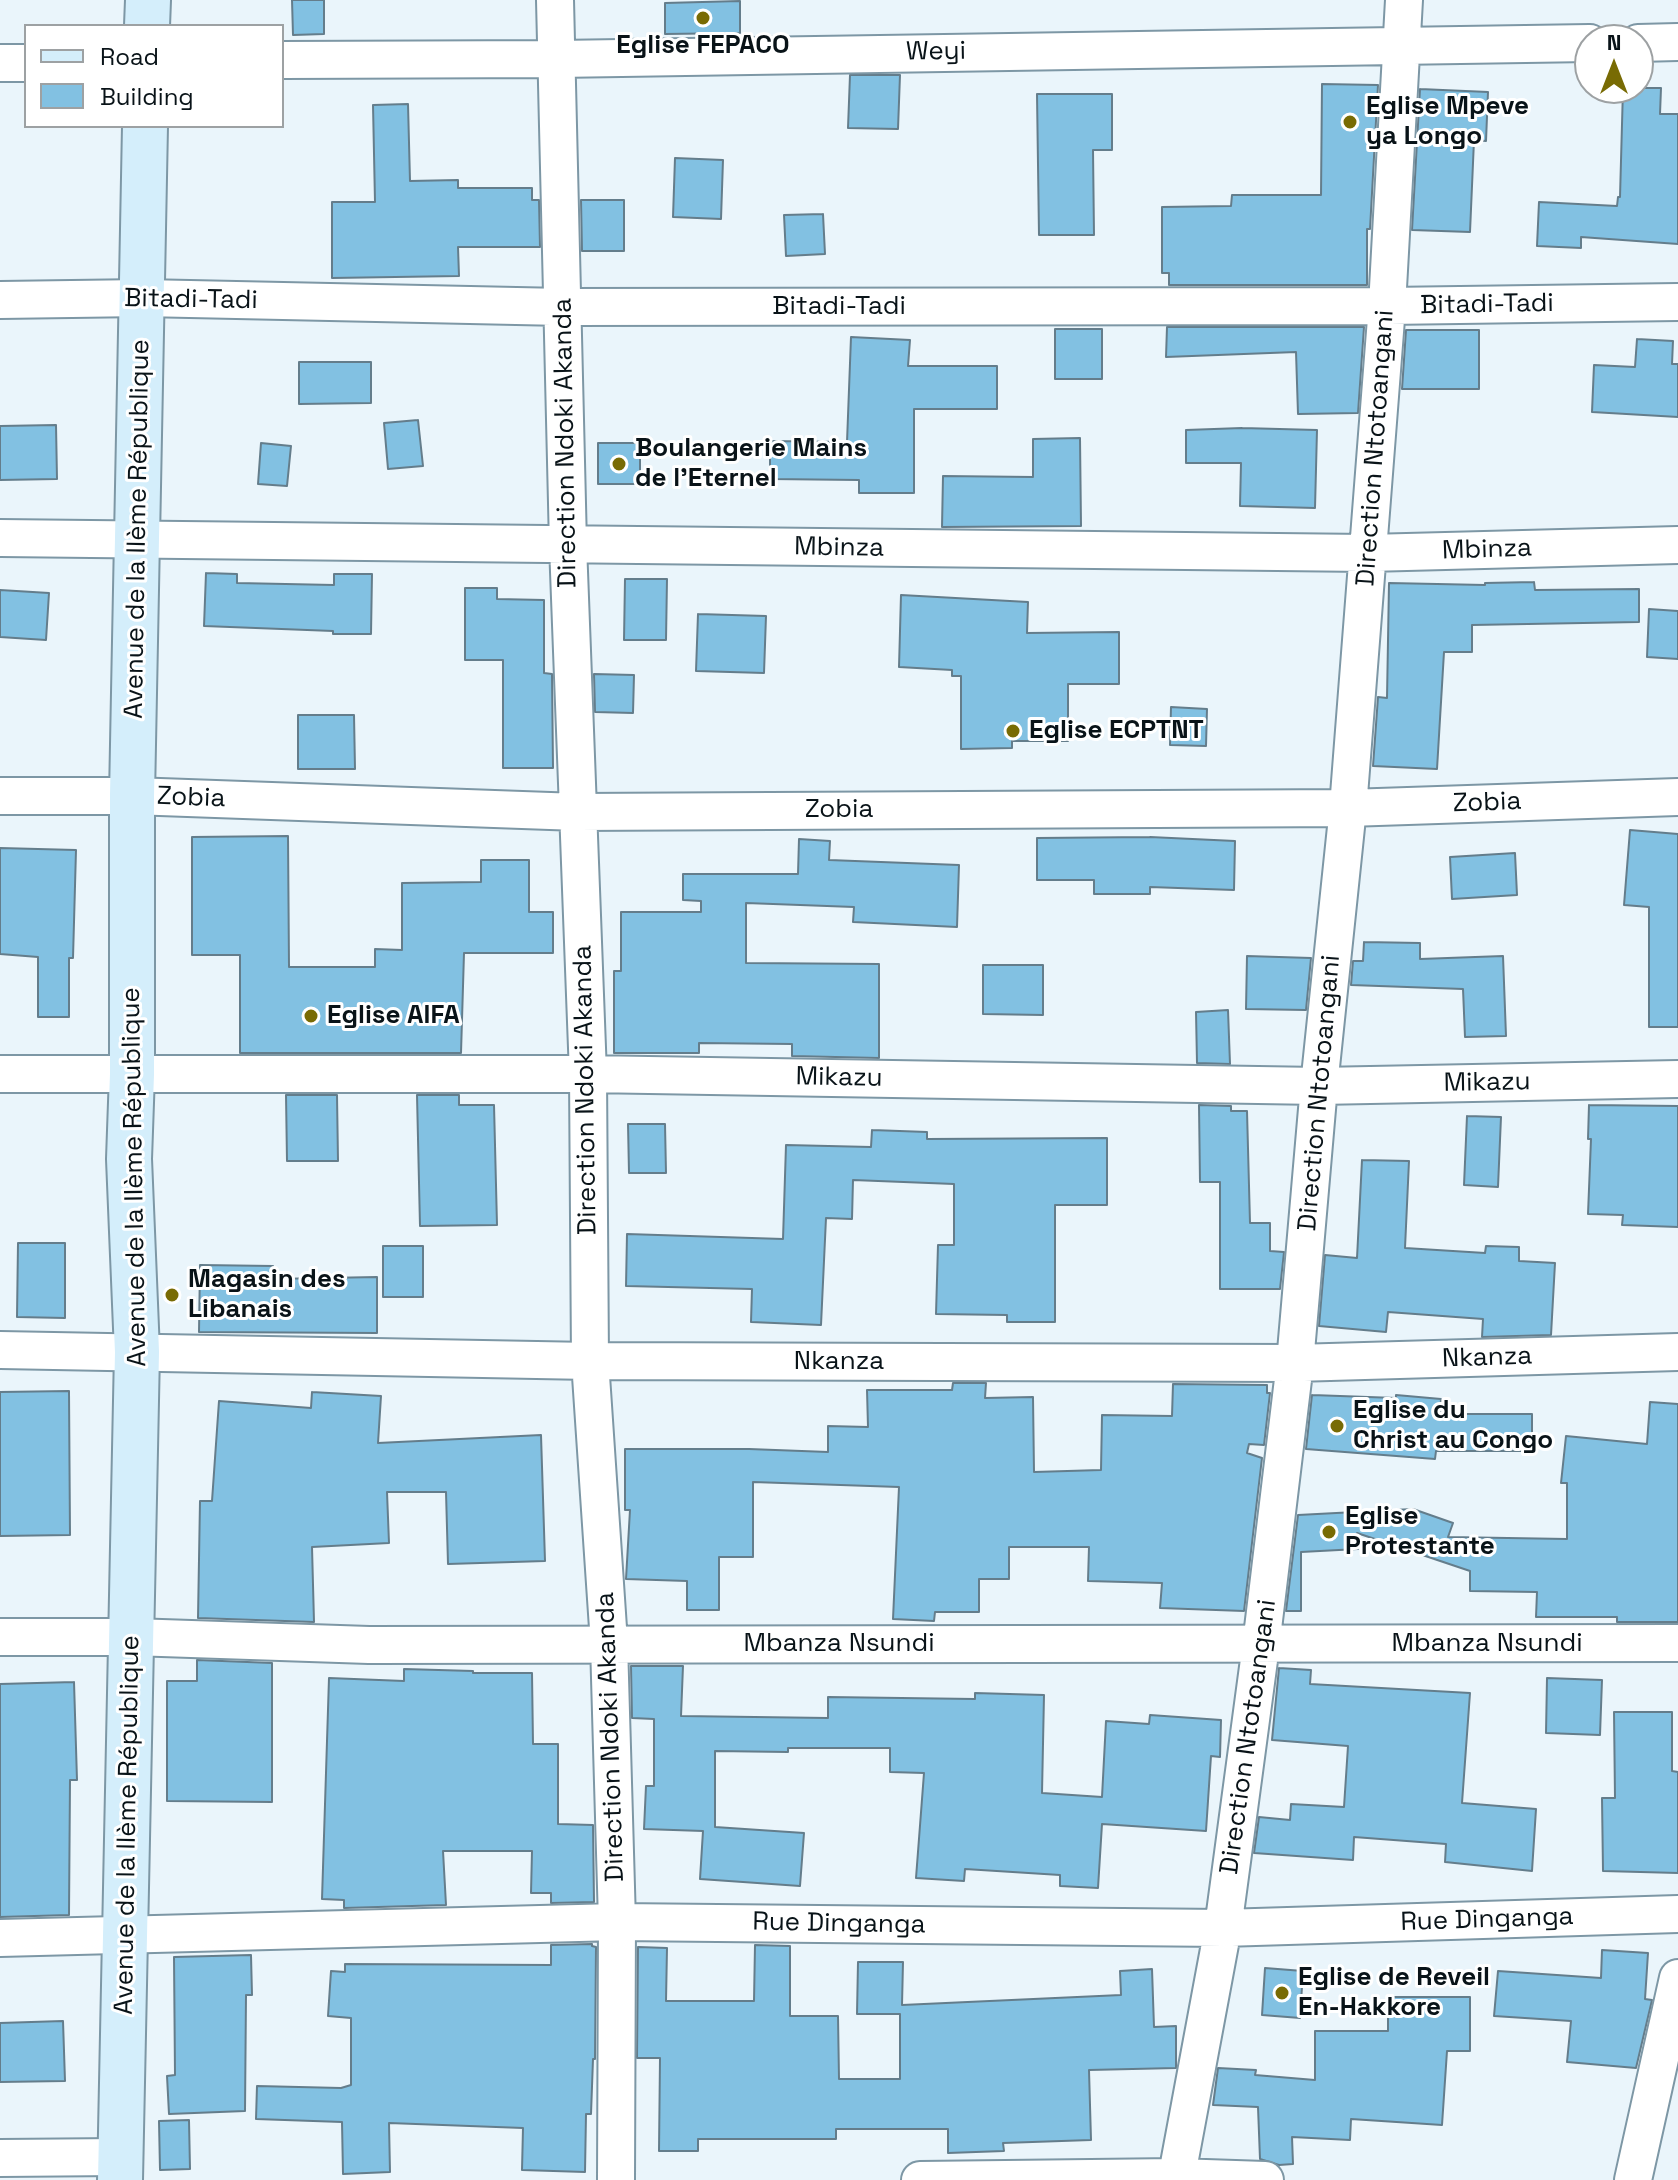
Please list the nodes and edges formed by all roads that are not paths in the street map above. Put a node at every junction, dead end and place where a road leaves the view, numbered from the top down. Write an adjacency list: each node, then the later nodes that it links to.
1 (148, 0): 4 (street)
2 (555, 0): 9 (street, Direction Ndoki Akanda)
3 (1404, 0): 8 (street, Direction Ntotoangani)
4 (147, 24)
5 (1678, 42): 7 (street)
6 (1574, 43): 8 (street, Weyi)
7 (1654, 43)
8 (1401, 44): 9 (street, Weyi); 17 (street, Direction Ntotoangani)
9 (557, 59): 10 (street, Weyi); 18 (street, Direction Ndoki Akanda)
10 (284, 60)
11 (0, 63): 12 (street)
12 (24, 63)
13 (145, 128): 14 (street, Avenue de la IIème République)
14 (143, 298): 15 (street, Bitadi-Tadi); 18 (street, Bitadi-Tadi); 20 (street, Avenue de la IIème République)
15 (0, 300)
16 (1678, 302): 17 (street, Bitadi-Tadi)
17 (1387, 306): 18 (street, Bitadi-Tadi); 23 (street, Direction Ntotoangani)
18 (563, 307): 21 (street, Direction Ndoki Akanda)
19 (0, 538): 20 (street, Mbinza)
20 (139, 539): 21 (street, Mbinza); 25 (street, Avenue de la IIème République)
21 (568, 545): 23 (street, Mbinza); 28 (street, Direction Ndoki Akanda)
22 (1678, 545): 23 (street, Mbinza)
23 (1368, 553): 27 (street, Direction Ntotoangani)
24 (0, 796): 25 (street, Zobia)
25 (132, 796): 28 (street, Zobia); 30 (street, Avenue de la IIème République)
26 (1678, 797): 27 (street, Zobia)
27 (1348, 808): 28 (street, Zobia); 33 (street, Direction Ntotoangani)
28 (578, 812): 31 (street, Direction Ndoki Akanda)
29 (0, 1074): 30 (street, Mikazu)
30 (132, 1074): 31 (street, Mikazu); 35 (street, Avenue de la IIème République)
31 (588, 1074): 33 (street, Mikazu); 37 (street, Direction Ndoki Akanda)
32 (1678, 1079): 33 (street, Mikazu)
33 (1319, 1086): 38 (street, Direction Ntotoangani)
34 (0, 1350): 35 (street, Nkanza)
35 (137, 1352): 37 (street, Nkanza); 40 (street, Avenue de la IIème République)
36 (1678, 1352): 38 (street, Nkanza)
37 (590, 1361): 38 (street, Nkanza); 41 (street, Direction Ndoki Akanda)
38 (1295, 1363): 43 (street, Direction Ntotoangani)
39 (0, 1637): 40 (street, Mbanza Nsundi)
40 (132, 1637): 41 (street, Mbanza Nsundi); 47 (street, Avenue de la IIème République)
41 (609, 1643): 43 (street, Mbanza Nsundi); 45 (street, Direction Ndoki Akanda)
42 (1678, 1643): 43 (street, Mbanza Nsundi)
43 (1261, 1645): 46 (street, Direction Ntotoangani)
44 (1678, 1914): 46 (street, Rue Dinganga)
45 (617, 1922): 46 (street, Rue Dinganga); 47 (street, Rue Dinganga); 53 (street, Direction Ndoki Akanda)
46 (1223, 1928): 52 (street, Direction Ntotoangani)
47 (127, 1936): 48 (street, Rue Dinganga); 51 (street, Avenue de la IIème République)
48 (0, 1938)
49 (1678, 1978): 56 (street)
50 (0, 2158): 51 (street)
51 (120, 2169)
52 (1176, 2179): 54 (street); 55 (street)
53 (616, 2180)
54 (920, 2180)
55 (1265, 2180)
56 (1633, 2180)

